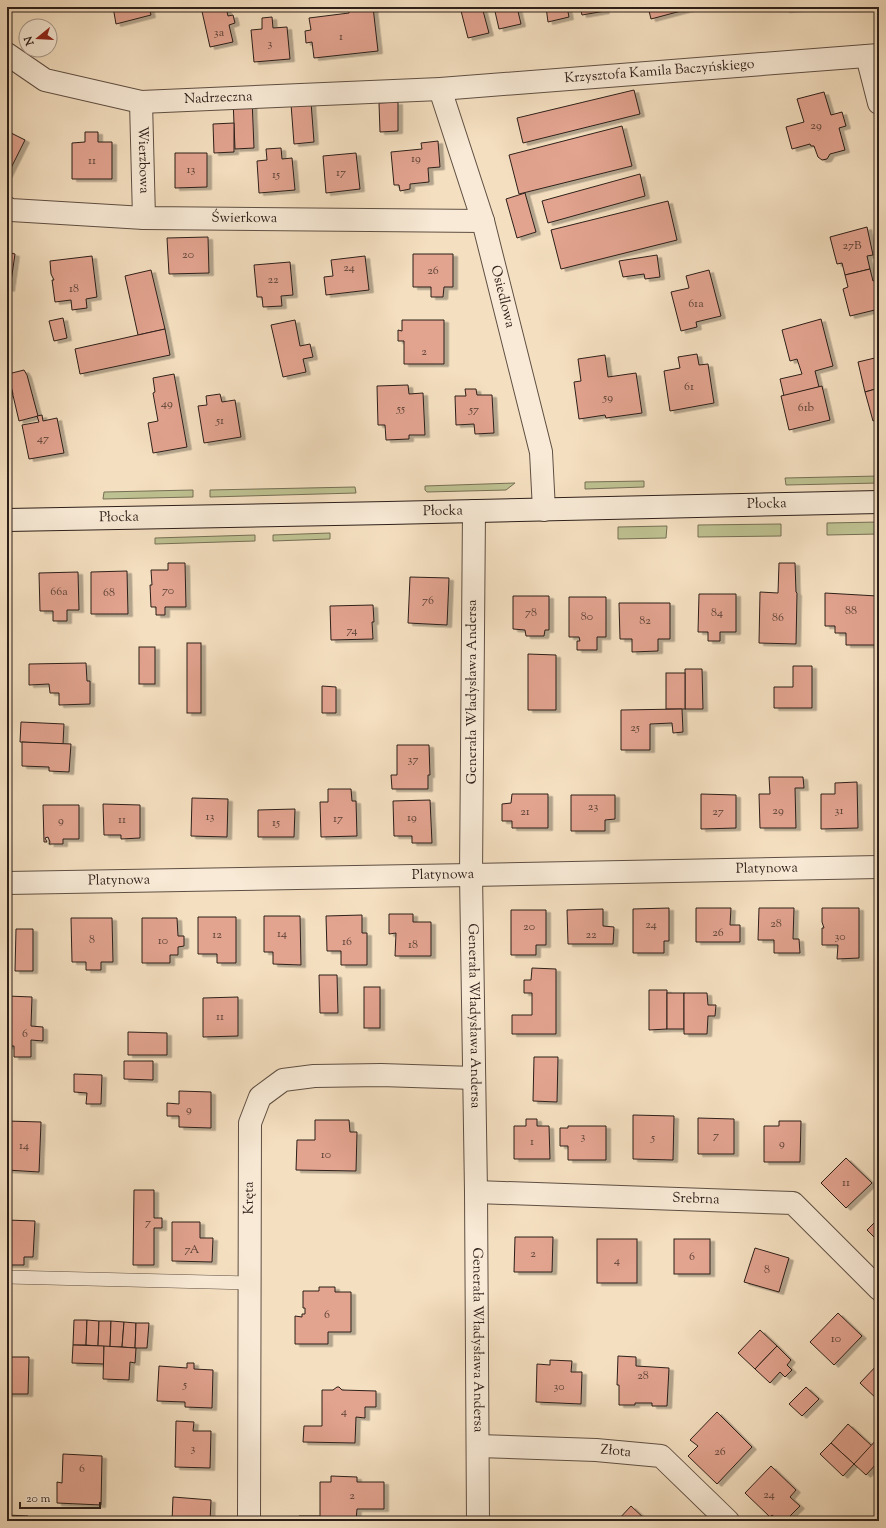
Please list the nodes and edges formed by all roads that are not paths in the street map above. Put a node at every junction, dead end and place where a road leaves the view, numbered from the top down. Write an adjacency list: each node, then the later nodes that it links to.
1 (7, 54): 4 (street, Nadrzeczna)
2 (873, 56): 3 (street, Krzysztofa Kamila Baczyńskiego); 5 (street)
3 (440, 89): 4 (street, Nadrzeczna); 8 (street, Osiedlowa)
4 (141, 102): 7 (street, Wierzbowa)
5 (879, 103)
6 (7, 208): 7 (street, Świerkowa)
7 (144, 218): 8 (street, Świerkowa)
8 (483, 221): 10 (street, Osiedlowa)
9 (879, 502): 10 (street, Płocka)
10 (544, 510): 11 (street, Płocka)
11 (474, 511): 12 (street, Płocka); 14 (street, Generała Władysława Andersa)
12 (7, 520)
13 (879, 867): 14 (street, Platynowa)
14 (471, 875): 15 (street, Platynowa); 16 (street, Generała Władysława Andersa)
15 (7, 883)
16 (474, 1078): 17 (street, Generała Władysława Andersa); 19 (street, Kręta)
17 (476, 1192): 20 (street, Srebrna); 21 (street, Generała Władysława Andersa)
18 (7, 1277): 19 (lane)
19 (250, 1283): 22 (street, Kręta)
20 (879, 1290)
21 (478, 1446): 23 (street, Generała Władysława Andersa); 24 (street, Złota)
22 (248, 1521)
23 (478, 1521)
24 (728, 1521)

